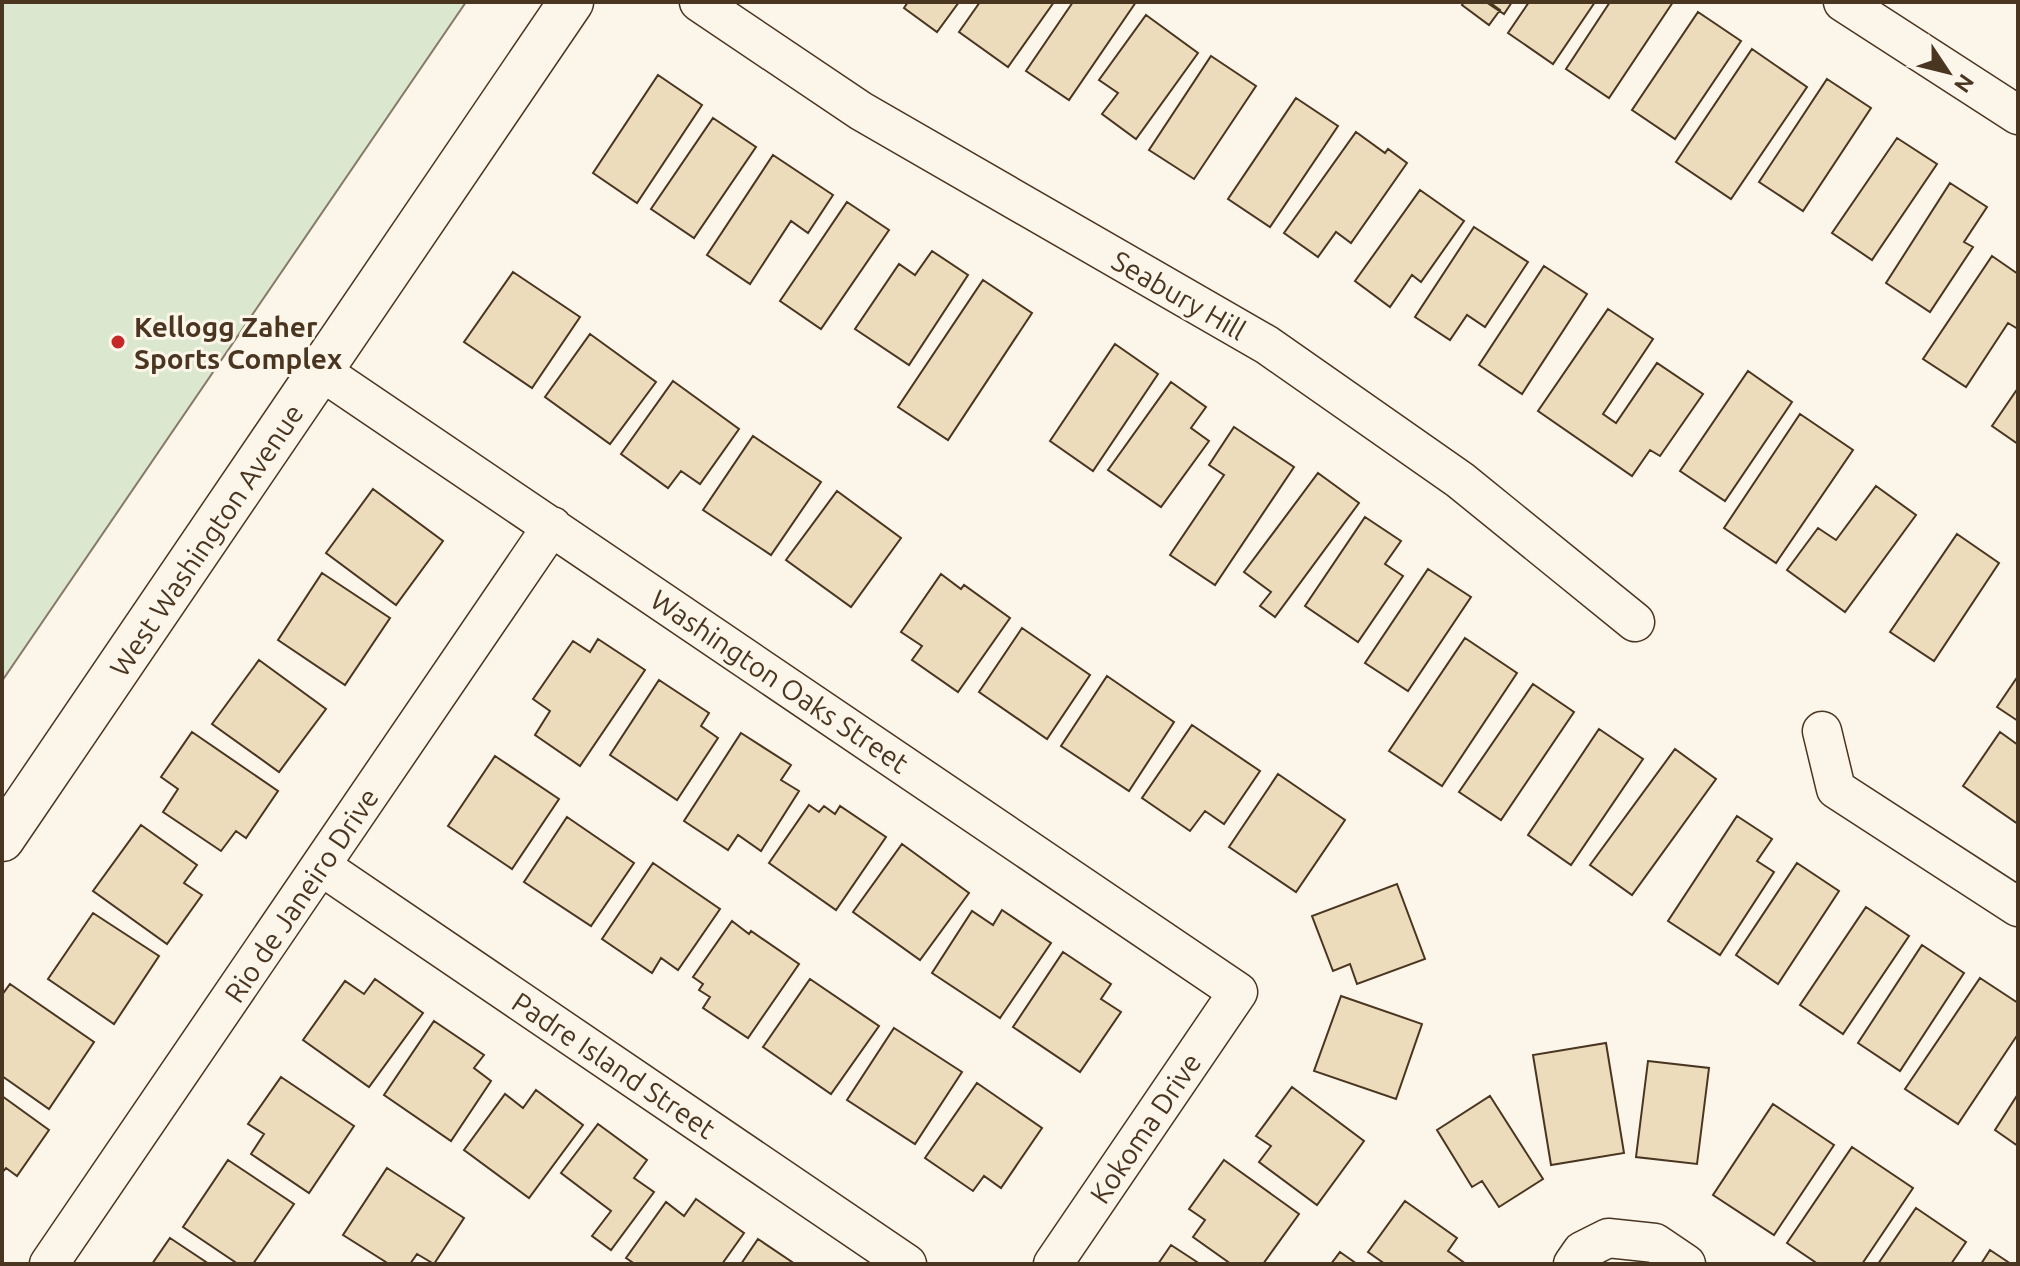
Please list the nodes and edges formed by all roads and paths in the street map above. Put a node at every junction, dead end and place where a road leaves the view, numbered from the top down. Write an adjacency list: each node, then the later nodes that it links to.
1 (571, 2): 5 (main road, West Washington Avenue)
2 (699, 2): 7 (street, Seabury Hill)
3 (1843, 2): 4 (street)
4 (2018, 115)
5 (321, 371): 6 (street, Washington Oaks Street); 9 (main road, West Washington Avenue)
6 (552, 526): 10 (street, Rio de Janeiro Drive); 12 (street, Washington Oaks Street)
7 (1635, 622)
8 (1822, 731): 11 (street)
9 (2, 839)
10 (321, 866): 13 (street, Rio de Janeiro Drive); 14 (street, Padre Island Street)
11 (2018, 907)
12 (1238, 992): 15 (street, Kokoma Drive)
13 (49, 1264)
14 (907, 1264)
15 (1053, 1264)
16 (1573, 1264): 17 (street)
17 (1686, 1264)

